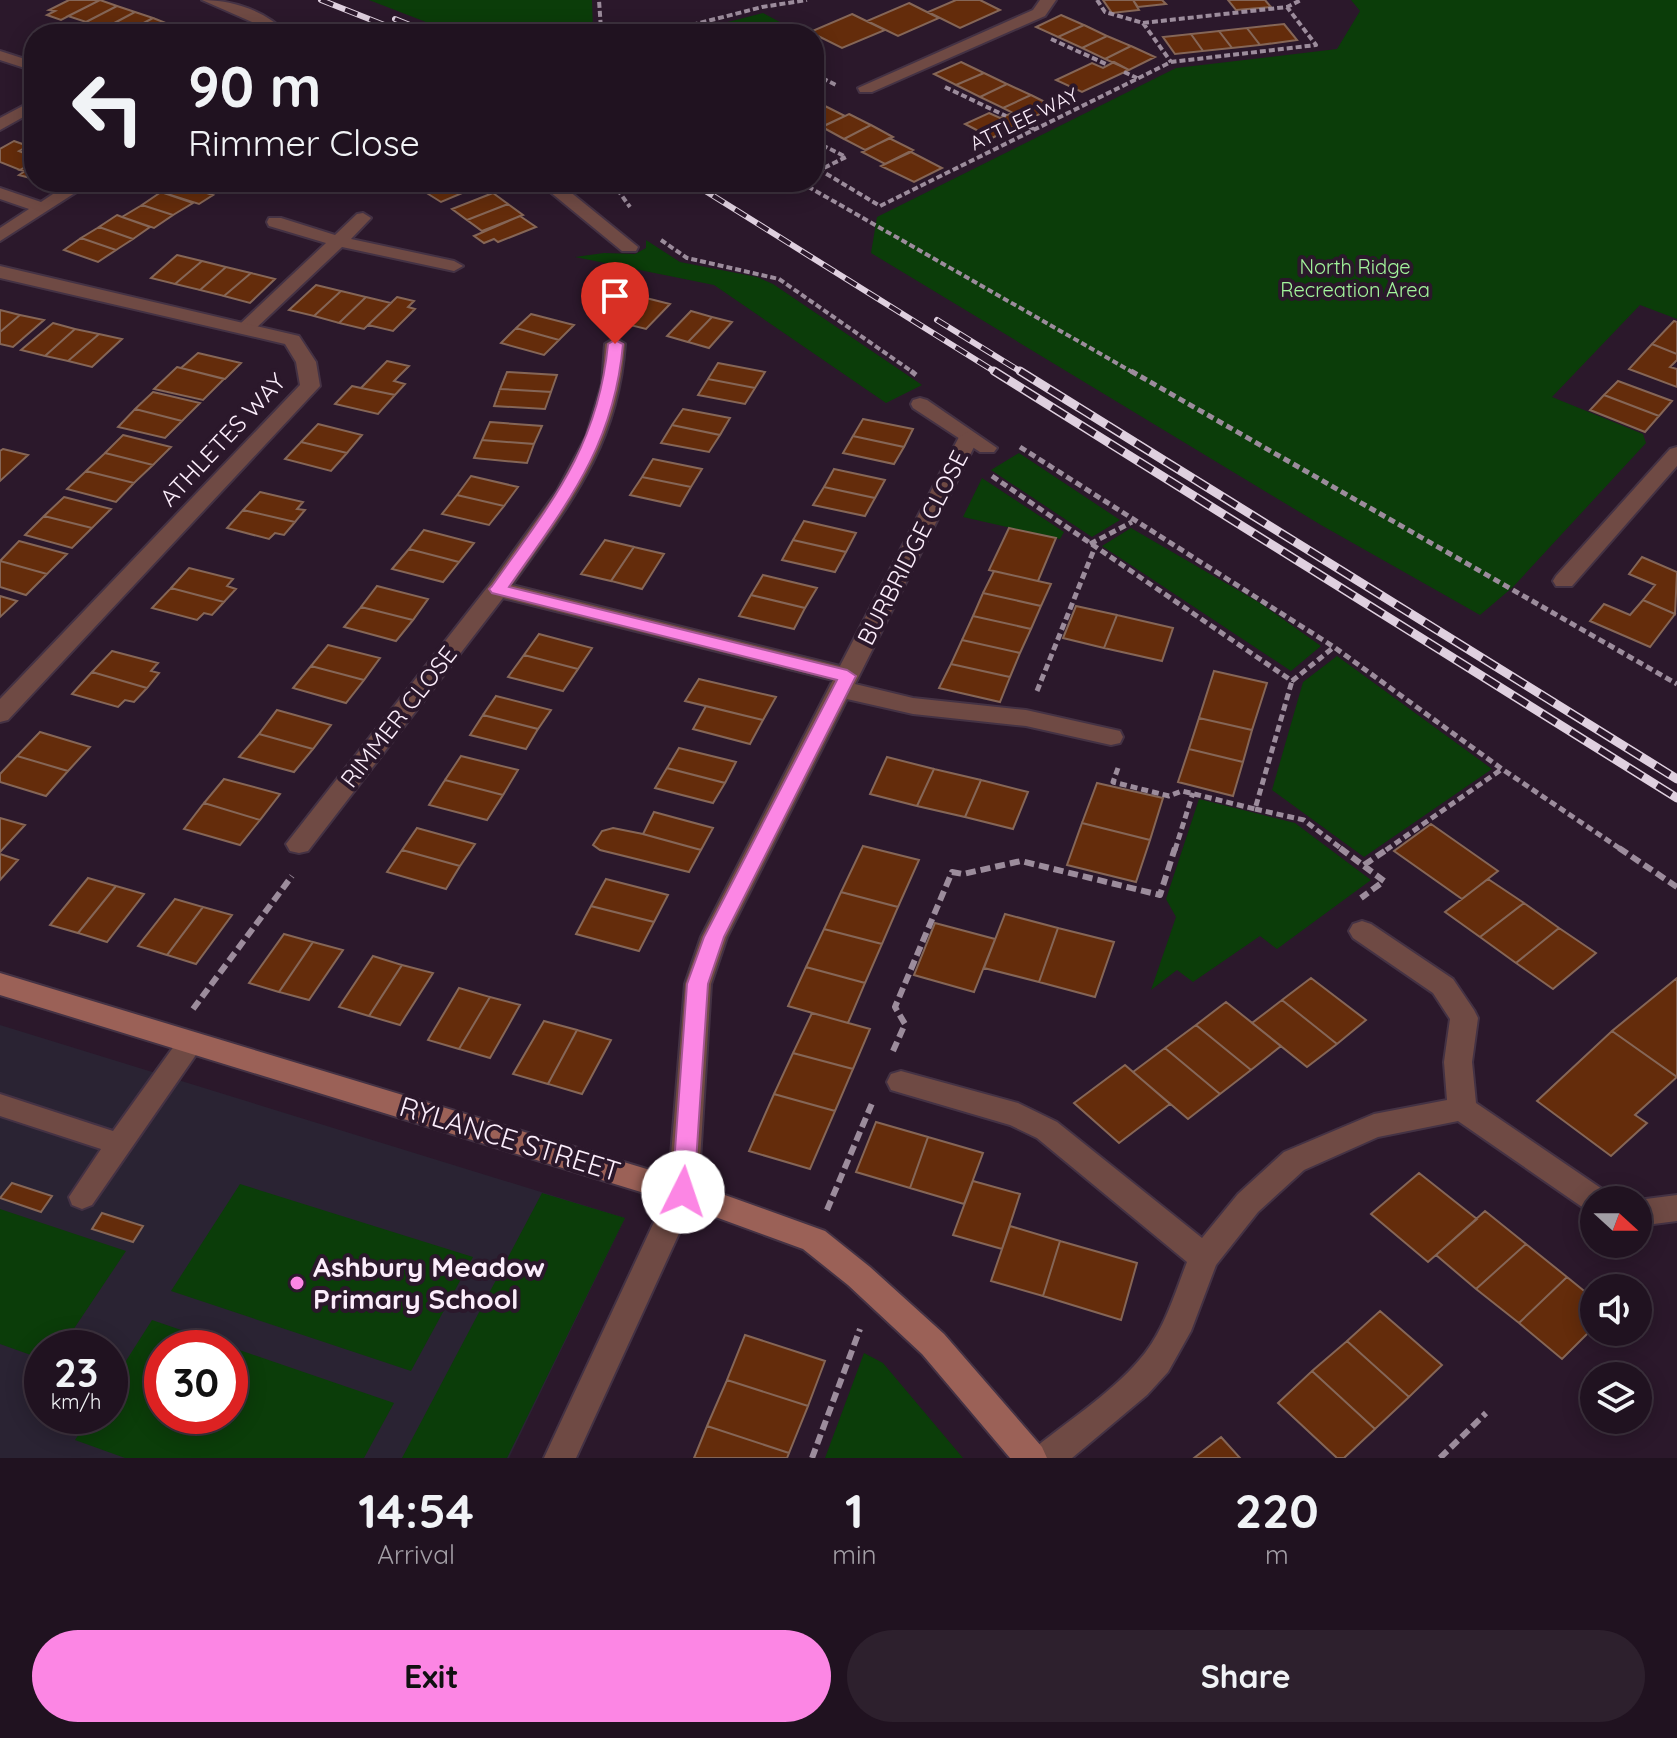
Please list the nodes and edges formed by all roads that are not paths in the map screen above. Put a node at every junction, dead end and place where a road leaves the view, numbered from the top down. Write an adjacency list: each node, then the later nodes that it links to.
1 (210, 0): 3 (street)
2 (1048, 0): 6 (street)
3 (267, 24)
4 (0, 55): 5 (lane)
5 (24, 63)
6 (866, 88)
7 (24, 111): 8 (lane)
8 (0, 125)
9 (67, 192): 12 (street)
10 (560, 192): 17 (street)
11 (0, 193): 12 (street)
12 (42, 208): 15 (street)
13 (363, 218): 16 (lane)
14 (275, 222): 16 (lane)
15 (0, 236)
16 (337, 241): 18 (lane); 20 (lane)
17 (629, 247)
18 (454, 266)
19 (0, 272): 20 (street, ATHLETES WAY)
20 (247, 327): 28 (street, ATHLETES WAY)
21 (615, 344): 26 (street, RIMMER CLOSE)
22 (920, 404): 23 (lane)
23 (978, 442): 27 (street, BURBRIDGE CLOSE)
24 (1673, 465): 25 (street)
25 (1564, 581)
26 (498, 589): 27 (street); 30 (street, RIMMER CLOSE)
27 (844, 682): 29 (street); 39 (street, BURBRIDGE CLOSE)
28 (0, 714)
29 (1111, 737)
30 (299, 844)
31 (1362, 931): 36 (street)
32 (0, 984): 33 (street, RYLANCE STREET)
33 (182, 1039): 37 (lane); 39 (street, RYLANCE STREET)
34 (901, 1082): 43 (street)
35 (0, 1105): 37 (lane)
36 (1462, 1109): 38 (street); 43 (street)
37 (119, 1144): 40 (lane)
38 (1580, 1190)
39 (683, 1192): 44 (street, BURBRIDGE CLOSE); 45 (street, RYLANCE STREET)
40 (82, 1197)
41 (1677, 1208): 42 (street)
42 (1652, 1211)
43 (1204, 1258): 46 (street)
44 (560, 1458)
45 (1031, 1458)
46 (1047, 1458)

